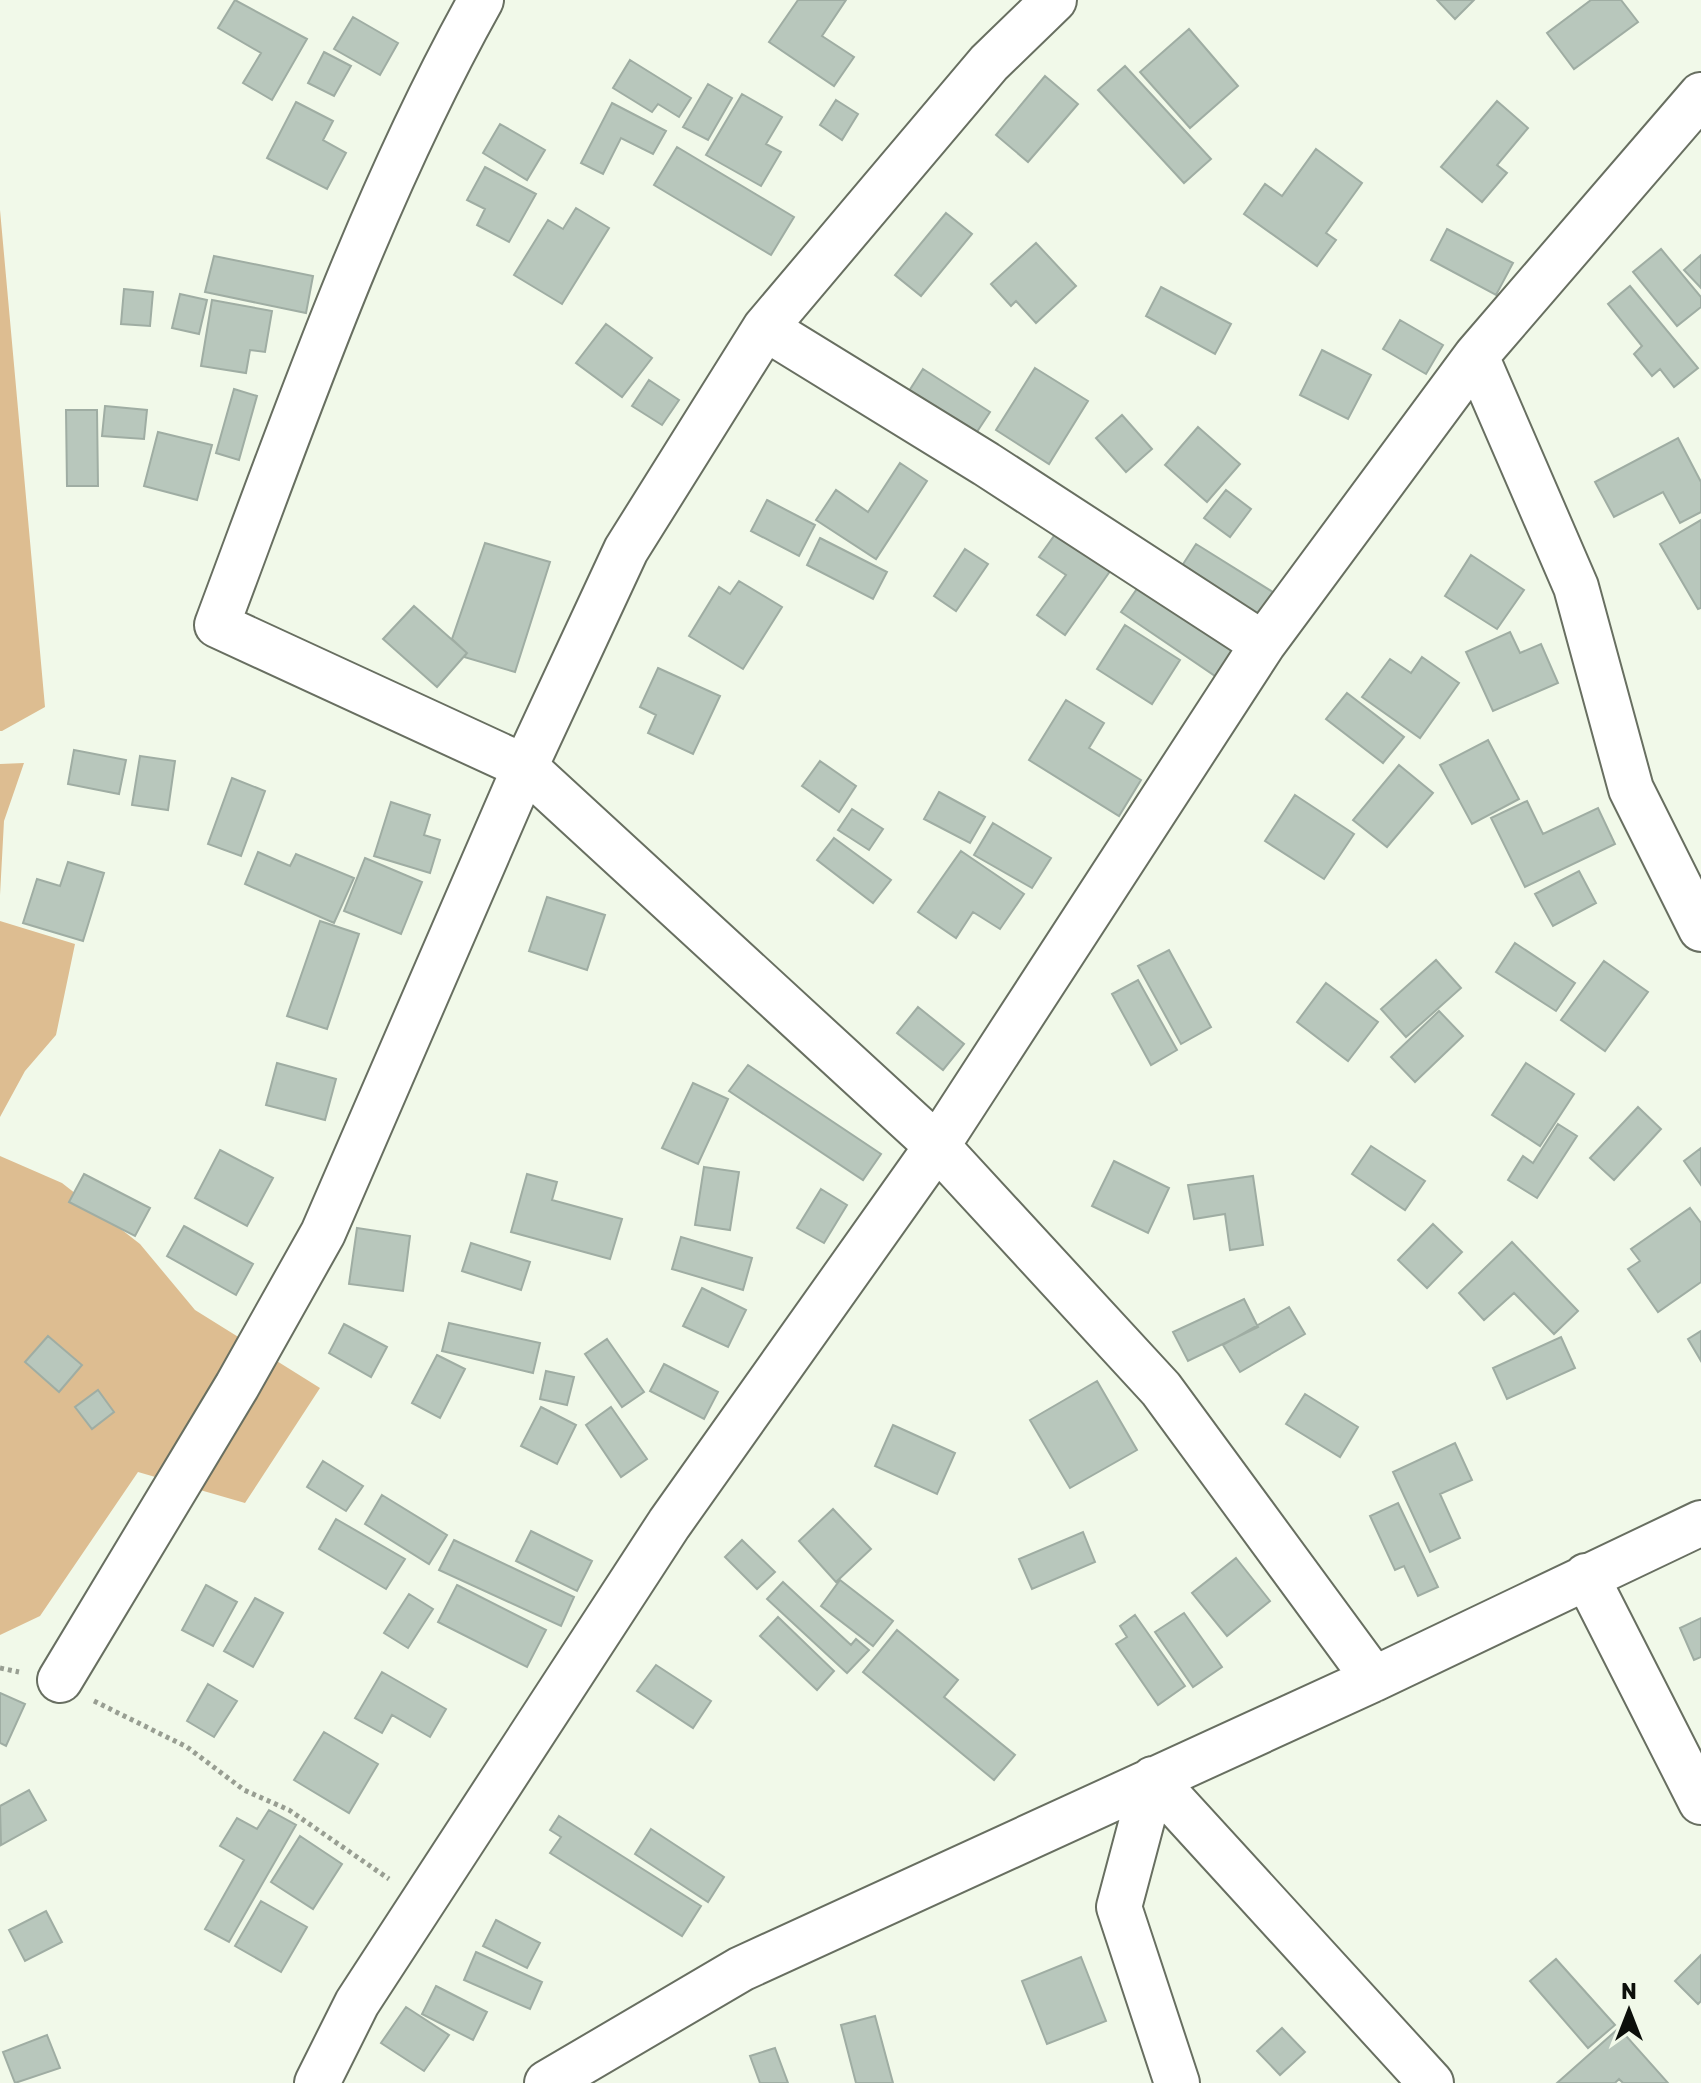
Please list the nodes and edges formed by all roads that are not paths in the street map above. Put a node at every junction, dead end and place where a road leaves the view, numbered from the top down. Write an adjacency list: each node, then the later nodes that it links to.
1 (481, 0): 7 (street)
2 (1048, 2): 4 (street)
3 (1701, 95): 5 (street)
4 (765, 328): 6 (street); 7 (street)
5 (1476, 356): 6 (street); 8 (street)
6 (1263, 644): 9 (street)
7 (525, 767): 9 (street); 13 (street)
8 (1701, 929)
9 (937, 1146): 12 (street); 16 (street)
10 (1701, 1523): 11 (street)
11 (1586, 1576): 12 (street); 15 (street)
12 (1374, 1679): 14 (street)
13 (60, 1680)
14 (1153, 1779): 17 (street); 18 (street); 19 (street)
15 (1701, 1802)
16 (317, 2083)
17 (547, 2083)
18 (1177, 2083)
19 (1431, 2083)

